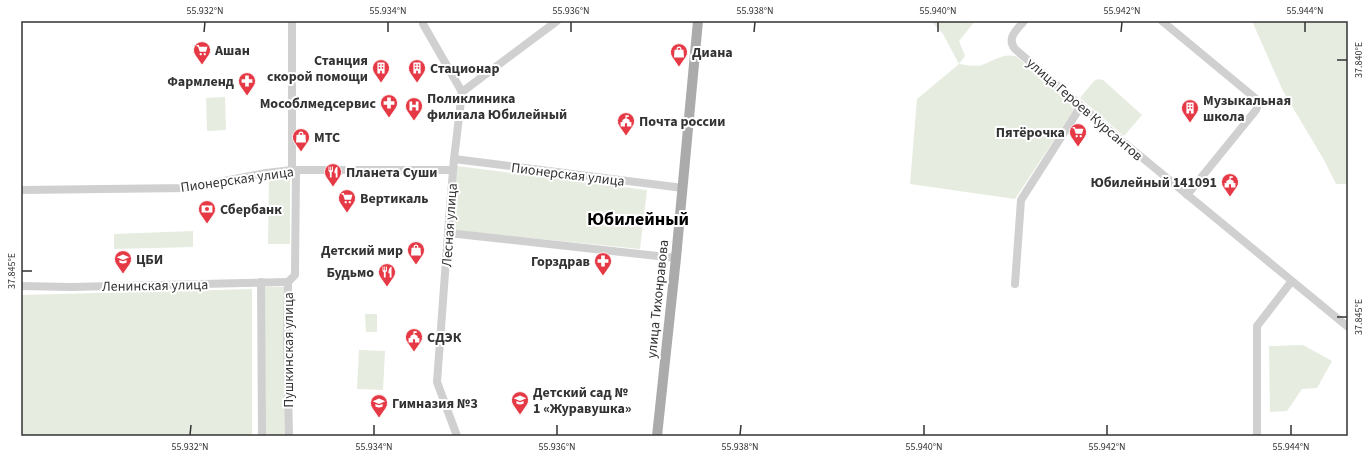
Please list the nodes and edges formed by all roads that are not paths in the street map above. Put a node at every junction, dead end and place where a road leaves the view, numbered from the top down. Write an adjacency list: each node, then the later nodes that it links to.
1 (292, 21): 10 (street, Пушкинская улица)
2 (424, 21): 7 (street)
3 (557, 21): 7 (street)
4 (698, 21): 12 (main road, улица Тихонравова)
5 (1024, 21): 8 (street, улица Героев Курсантов)
6 (1162, 21): 14 (street)
7 (462, 92): 9 (street, Лесная улица)
8 (1081, 106): 14 (street, улица Героев Курсантов); 20 (street)
9 (454, 159): 11 (street, Лесная улица); 12 (street, Пионерская улица)
10 (294, 170): 11 (street, Пионерская улица); 13 (street, Пионерская улица); 18 (street, Пушкинская улица)
11 (453, 170): 15 (street, Лесная улица)
12 (682, 188): 16 (main road, улица Тихонравова)
13 (21, 190)
14 (1187, 195): 19 (street, улица Героев Курсантов)
15 (448, 234): 16 (street); 25 (street, Лесная улица)
16 (676, 258): 26 (main road, улица Тихонравова)
17 (261, 282): 18 (street, Ленинская улица); 21 (street, Ленинская улица); 23 (street, Пушкинская улица)
18 (288, 282): 24 (street, Пушкинская улица)
19 (1291, 282): 22 (street, улица Героев Курсантов); 27 (street)
20 (1015, 284)
21 (21, 286)
22 (1348, 327)
23 (262, 436)
24 (289, 436)
25 (457, 436)
26 (657, 436)
27 (1257, 436)

